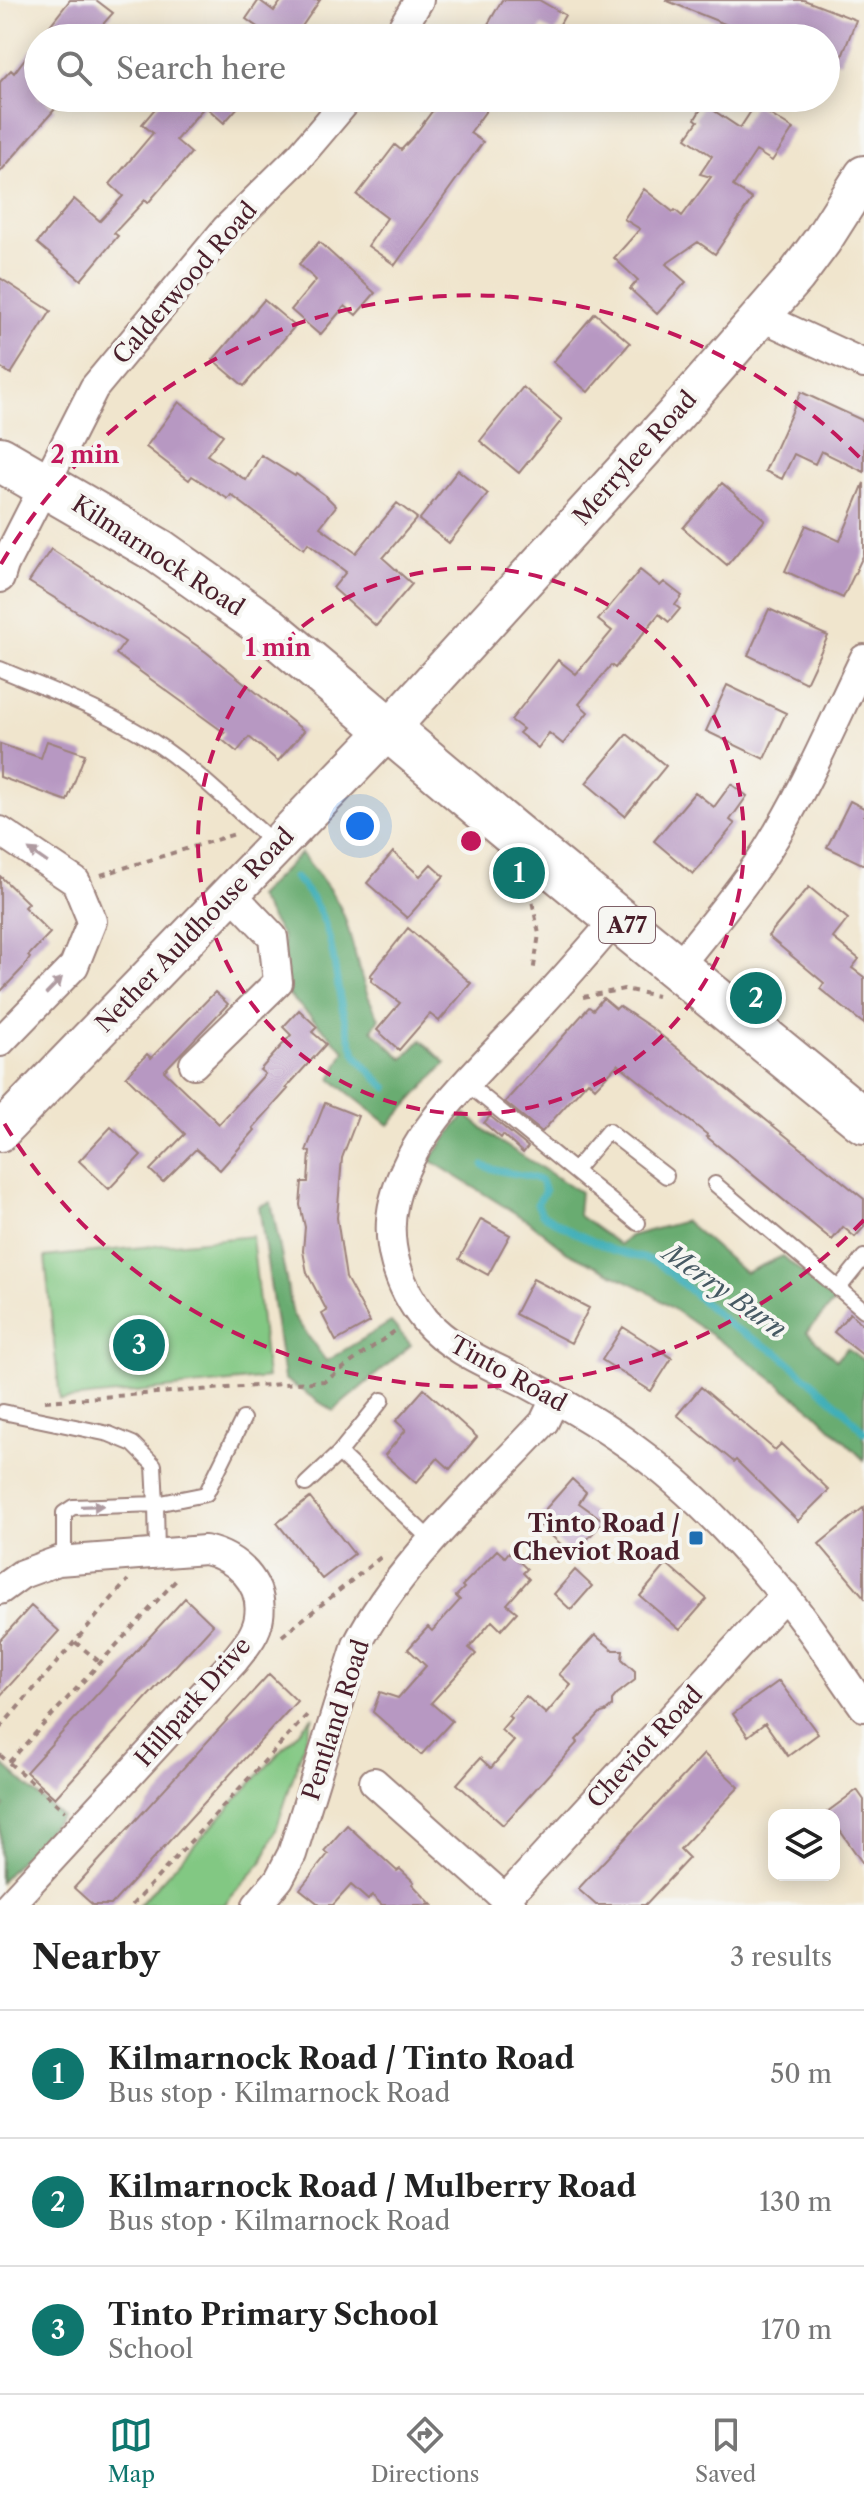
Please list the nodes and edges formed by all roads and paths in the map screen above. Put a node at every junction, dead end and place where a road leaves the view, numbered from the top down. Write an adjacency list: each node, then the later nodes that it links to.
1 (419, 0): 2 (street)
2 (404, 24)
3 (337, 112): 8 (street, Calderwood Road)
4 (864, 175): 5 (main road, Merrylee Road)
5 (762, 317): 6 (street); 12 (main road, Merrylee Road)
6 (864, 364)
7 (0, 459): 8 (main road, Kilmarnock Road / A77)
8 (45, 485): 9 (street, Calderwood Road); 12 (main road, Kilmarnock Road / A77)
9 (0, 578)
10 (864, 659): 19 (street)
11 (0, 669): 14 (lane)
12 (390, 728): 14 (main road, Nether Auldhouse Road); 18 (main road, Kilmarnock Road / A77)
13 (0, 831): 15 (street, one-way to 13)
14 (266, 836): 15 (path); 17 (main road, Nether Auldhouse Road)
15 (76, 882): 22 (street, one-way to 15)
16 (529, 885): 21 (path)
17 (231, 893): 23 (street); 26 (main road, Nether Auldhouse Road)
18 (618, 917): 19 (main road, Kilmarnock Road / A77); 21 (street, Tinto Road)
19 (673, 983): 20 (path); 25 (main road, Kilmarnock Road / A77)
20 (571, 1000)
21 (526, 1020): 24 (street, Tinto Road)
22 (0, 1042)
23 (194, 1064)
24 (465, 1082): 27 (lane); 34 (street, Tinto Road)
25 (864, 1121)
26 (0, 1132)
27 (574, 1171): 28 (lane); 30 (lane)
28 (666, 1176)
29 (715, 1184): 32 (lane)
30 (638, 1223)
31 (864, 1257): 32 (lane)
32 (838, 1289): 33 (lane)
33 (864, 1310)
34 (420, 1313): 35 (street, Tinto Road); 37 (path)
35 (555, 1399): 42 (street, Pentland Road); 48 (street, Tinto Road)
36 (382, 1400): 39 (lane)
37 (3, 1412): 41 (lane)
38 (243, 1419): 41 (lane)
39 (339, 1453): 40 (lane); 42 (lane)
40 (306, 1484)
41 (156, 1504): 44 (lane); 45 (lane, one-way to 41)
42 (433, 1542): 46 (street, Pentland Road)
43 (190, 1551): 44 (street, Hillpark Drive); 49 (street, Hillpark Drive); 51 (path)
44 (151, 1554): 45 (street, Hillpark Drive); 50 (path)
45 (64, 1560): 47 (street, Hillpark Drive)
46 (407, 1573): 49 (path); 53 (street, Pentland Road)
47 (0, 1590)
48 (785, 1595): 52 (street, Tinto Road); 59 (street, Cheviot Road)
49 (255, 1631): 58 (street, Hillpark Drive)
50 (75, 1642): 51 (path); 54 (path)
51 (101, 1663): 56 (path)
52 (864, 1707)
53 (338, 1711): 61 (path); 62 (street, Pentland Road)
54 (0, 1728)
55 (0, 1755): 56 (path)
56 (9, 1762): 58 (path)
57 (374, 1782): 59 (street)
58 (83, 1825): 60 (street, Hillpark Drive)
59 (509, 1902)
60 (9, 1905)
61 (132, 1905)
62 (257, 1905)

